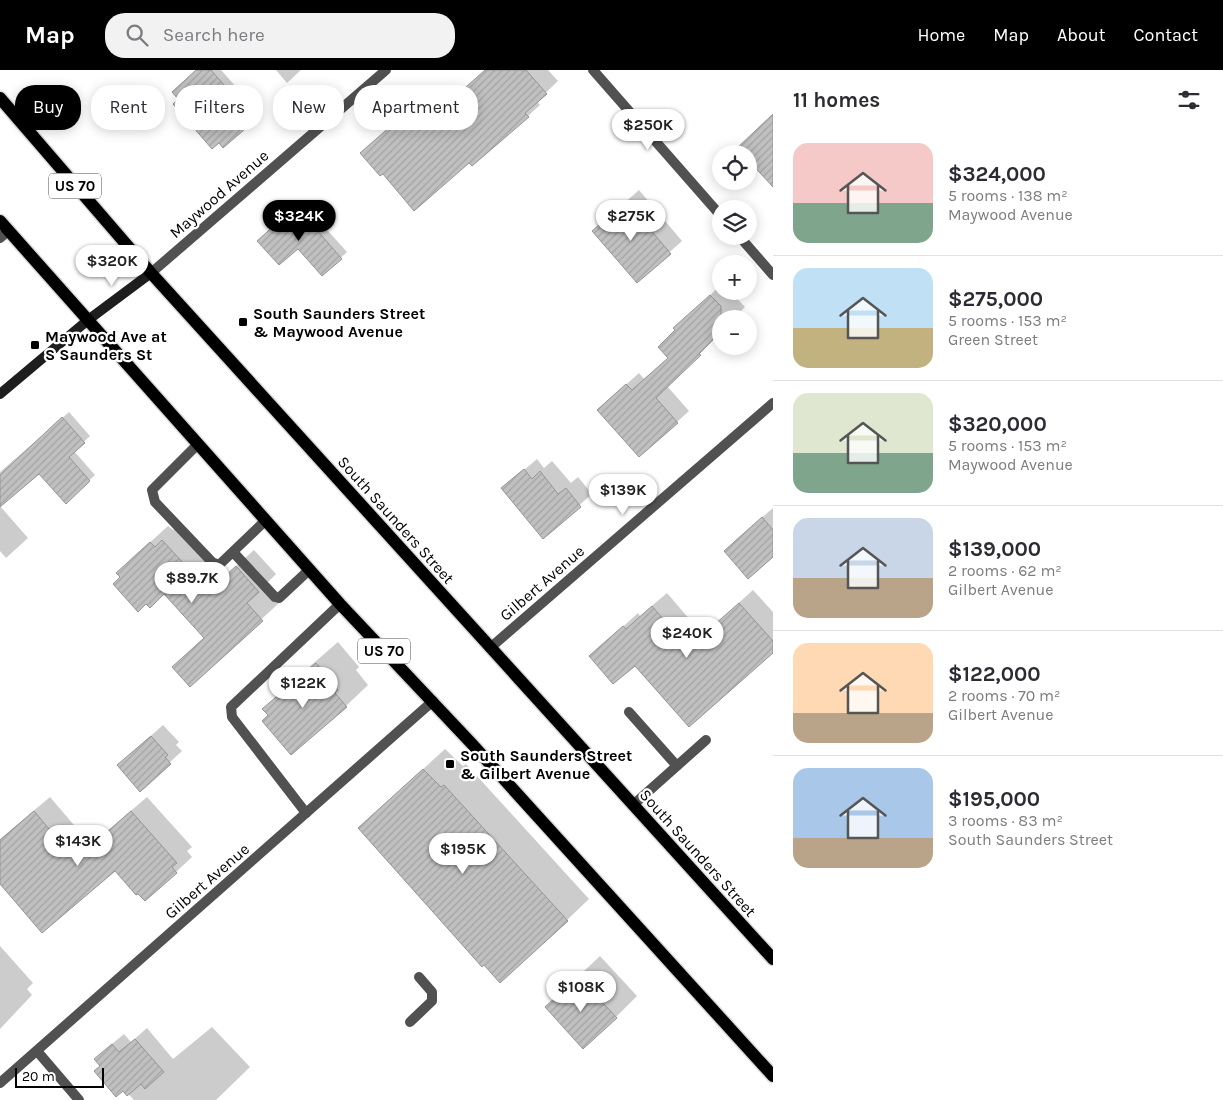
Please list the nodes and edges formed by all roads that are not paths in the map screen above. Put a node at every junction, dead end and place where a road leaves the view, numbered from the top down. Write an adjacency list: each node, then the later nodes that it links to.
1 (386, 70): 7 (street, Maywood Avenue)
2 (594, 70): 4 (street)
3 (0, 98): 7 (main road, South Saunders Street / US 70)
4 (712, 206)
5 (3, 230): 9 (main road, US 70)
6 (747, 245): 8 (street)
7 (151, 274): 9 (main road, Maywood Avenue); 17 (main road, South Saunders Street / US 70)
8 (773, 274)
9 (88, 320): 10 (main road, Maywood Avenue); 12 (main road, US 70)
10 (0, 394)
11 (773, 403): 17 (street, Gilbert Avenue)
12 (198, 444): 13 (main road, US 70); 14 (street)
13 (265, 521): 14 (street); 15 (main road, US 70)
14 (233, 552): 15 (street)
15 (309, 570): 16 (main road, US 70)
16 (340, 604): 18 (main road, US 70); 23 (street)
17 (490, 648): 22 (main road, South Saunders Street / US 70)
18 (433, 701): 23 (street, Gilbert Avenue); 28 (main road, US 70)
19 (629, 712): 21 (street)
20 (706, 740): 21 (street)
21 (677, 766): 22 (street)
22 (633, 805): 24 (main road, South Saunders Street / US 70)
23 (306, 813): 27 (street, Gilbert Avenue)
24 (773, 959)
25 (419, 977): 26 (street)
26 (410, 1022)
27 (37, 1050): 29 (street, Gilbert Avenue); 30 (street)
28 (773, 1076)
29 (0, 1082)
30 (79, 1100)

